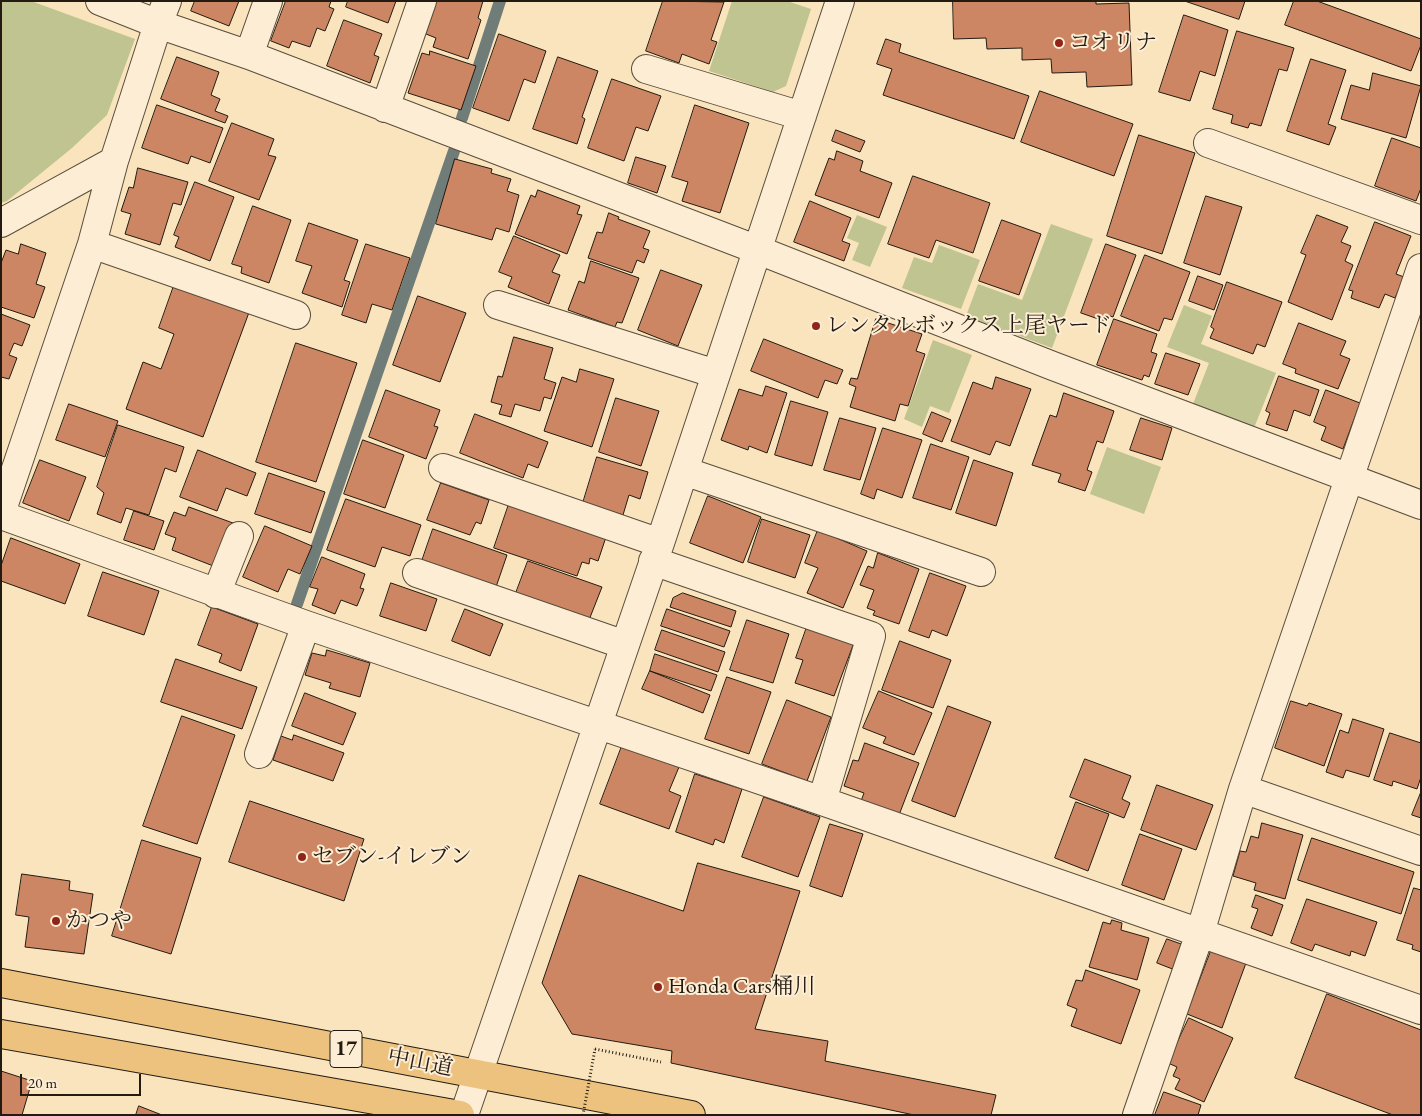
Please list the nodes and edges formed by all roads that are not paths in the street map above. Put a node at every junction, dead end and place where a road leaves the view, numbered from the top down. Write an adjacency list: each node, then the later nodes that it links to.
1 (100, 1): 5 (street)
2 (268, 1): 6 (street)
3 (422, 1): 8 (street)
4 (840, 1): 9 (street)
5 (163, 12): 6 (street); 11 (street)
6 (248, 55): 8 (street)
7 (646, 69): 9 (street)
8 (385, 108): 15 (street)
9 (802, 116): 15 (street)
10 (1208, 143): 12 (street)
11 (114, 161): 13 (street); 14 (street)
12 (1421, 220)
13 (1, 223)
14 (92, 244): 18 (street); 24 (street)
15 (758, 250): 19 (street); 22 (street)
16 (1421, 268): 22 (street)
17 (498, 305): 19 (street)
18 (296, 315)
19 (716, 374): 21 (street)
20 (443, 468): 26 (street)
21 (684, 471): 26 (street); 27 (street)
22 (1349, 478): 23 (street); 34 (street)
23 (1421, 506)
24 (1, 514): 29 (street)
25 (239, 536): 29 (street)
26 (657, 552): 31 (street); 35 (street)
27 (981, 572)
28 (417, 573): 31 (street)
29 (216, 594): 30 (street)
30 (306, 625): 32 (street); 33 (street)
31 (625, 644): 32 (street)
32 (598, 724): 35 (street); 41 (street)
33 (259, 754)
34 (1243, 789): 36 (street); 37 (street)
35 (822, 802): 37 (street)
36 (1421, 851)
37 (1200, 933): 39 (street); 45 (street)
38 (1, 983): 41 (highway, 中山道 / 17)
39 (1421, 1010)
40 (1, 1034): 42 (highway, 中山道 / 17)
41 (477, 1074): 43 (street); 44 (highway, 中山道 / 17)
42 (460, 1115)
43 (464, 1115)
44 (691, 1115)
45 (1137, 1115)

